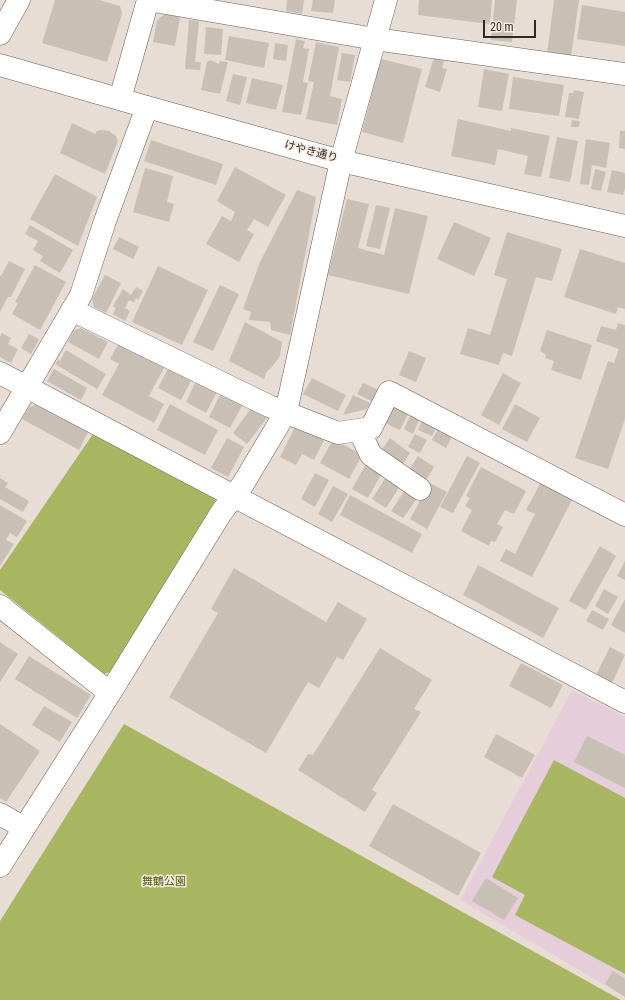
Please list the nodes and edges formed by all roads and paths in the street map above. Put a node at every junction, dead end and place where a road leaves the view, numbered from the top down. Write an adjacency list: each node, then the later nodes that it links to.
1 (19, 0): 6 (main road)
2 (130, 0): 5 (main road)
3 (148, 0): 5 (main road); 7 (main road)
4 (386, 0): 7 (main road)
5 (141, 24): 10 (main road)
6 (0, 34)
7 (375, 39): 9 (main road); 12 (main road)
8 (0, 65): 10 (main road, けやき通り)
9 (625, 74)
10 (120, 99): 11 (main road, けやき通り)
11 (147, 107): 12 (main road, けやき通り); 14 (main road)
12 (341, 160): 13 (main road, けやき通り); 17 (main road)
13 (625, 226)
14 (72, 310): 16 (main road); 17 (main road)
15 (0, 373): 16 (main road)
16 (27, 387): 19 (main road); 21 (main road)
17 (286, 412): 18 (main road); 21 (main road)
18 (359, 430): 20 (main road); 22 (main road)
19 (0, 433)
20 (420, 489)
21 (234, 496): 24 (main road); 25 (main road)
22 (625, 515)
23 (0, 606): 24 (main road)
24 (110, 693): 27 (main road)
25 (625, 702)
26 (0, 814): 27 (main road)
27 (24, 828): 28 (main road)
28 (0, 866)

